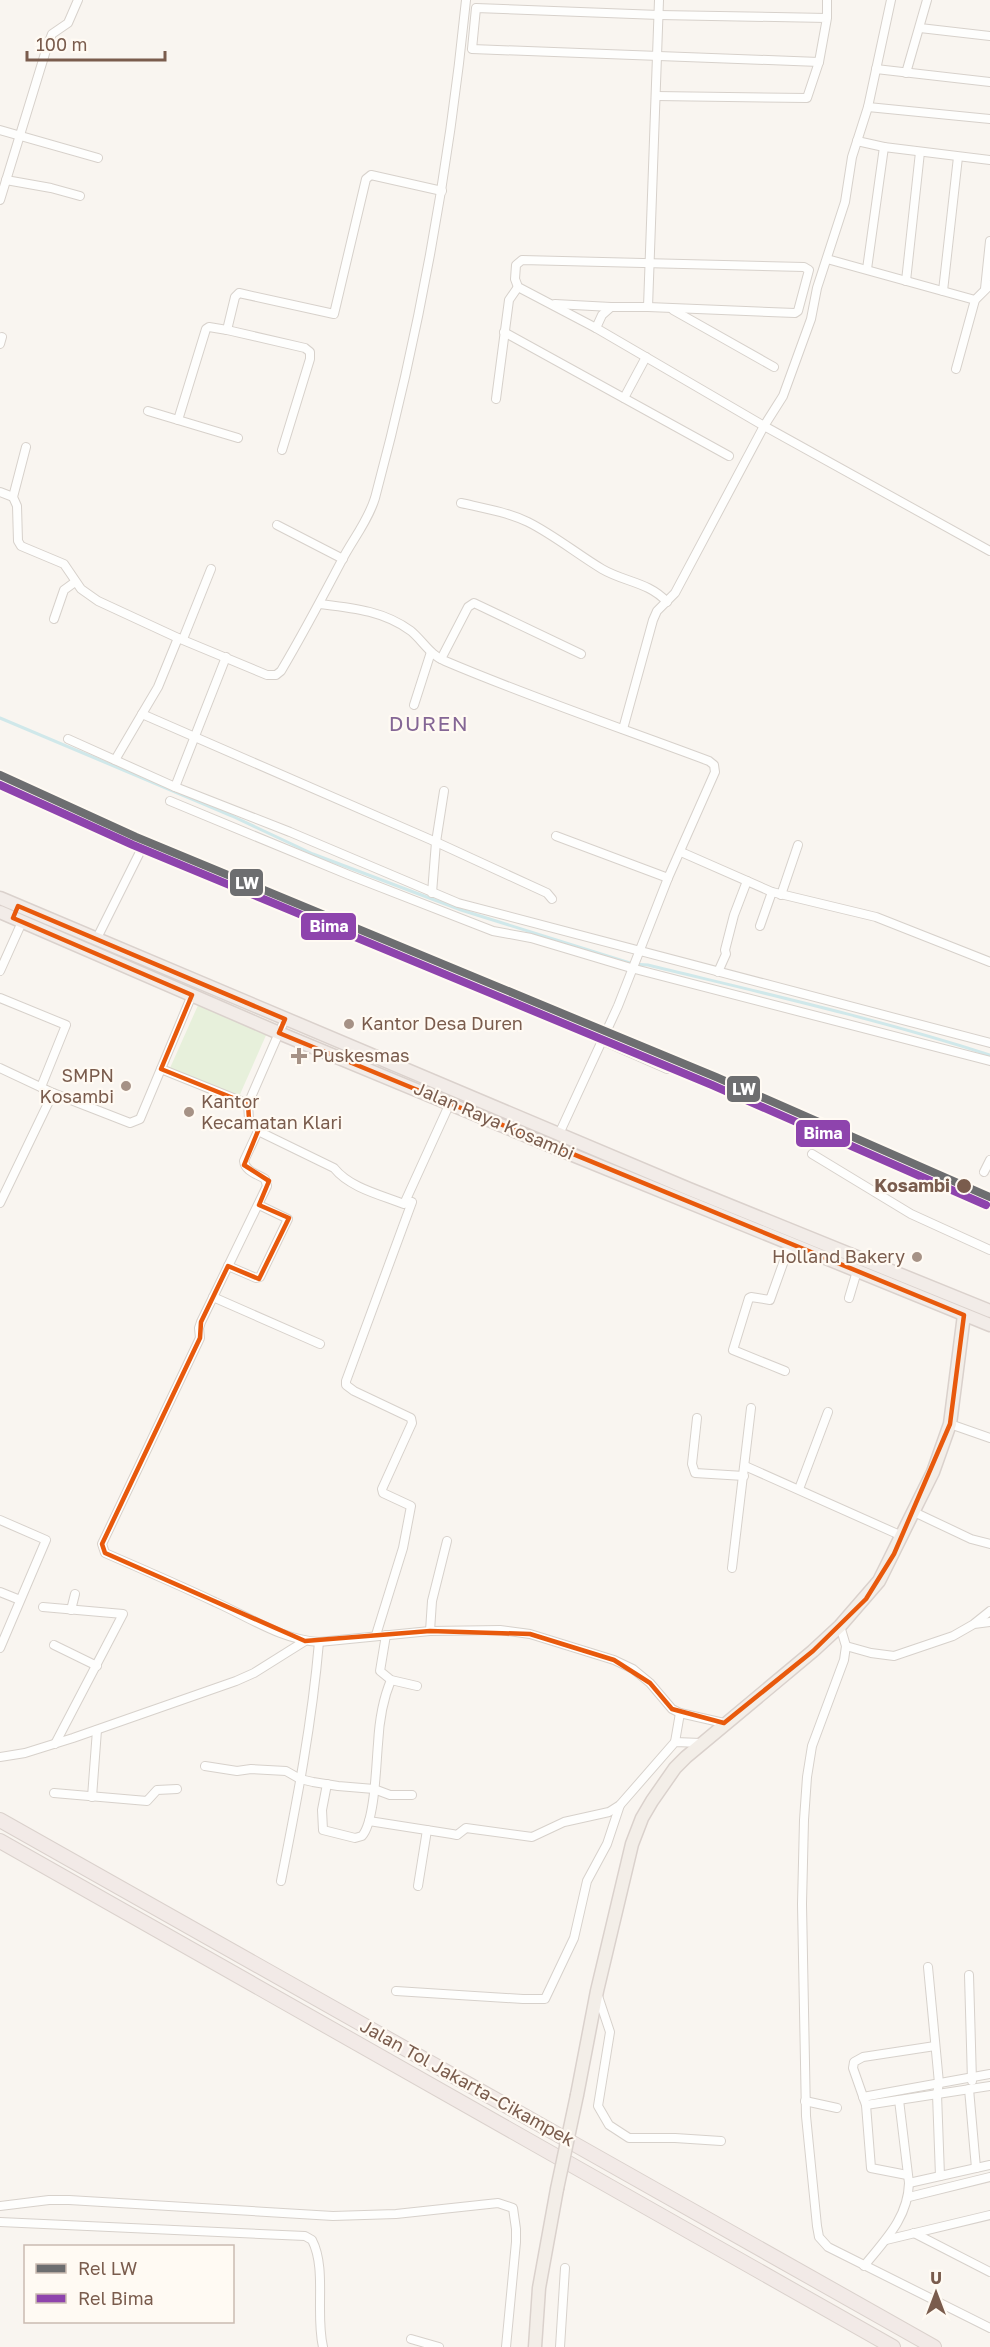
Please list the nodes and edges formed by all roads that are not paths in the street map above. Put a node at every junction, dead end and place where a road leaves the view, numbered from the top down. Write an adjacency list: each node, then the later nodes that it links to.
1 (78, 0): 20 (street)
2 (466, 0): 28 (street)
3 (659, 0): 7 (street)
4 (827, 0): 8 (street)
5 (891, 0): 13 (street)
6 (927, 0): 9 (street)
7 (659, 15): 8 (street); 11 (street); 11 (street)
8 (827, 18): 12 (street)
9 (920, 28): 10 (street); 14 (street)
10 (990, 36)
11 (659, 56): 12 (street); 16 (street)
12 (819, 62): 16 (street)
13 (876, 69): 14 (street); 17 (street)
14 (906, 73): 15 (street)
15 (990, 82)
16 (656, 96): 33 (street)
17 (868, 107): 18 (street); 21 (street)
18 (990, 119)
19 (0, 130): 20 (street)
20 (19, 137): 25 (street); 27 (street)
21 (857, 141): 22 (street); 32 (street)
22 (884, 147): 23 (street); 34 (street)
23 (920, 152): 24 (street); 35 (street)
24 (958, 157): 26 (street); 38 (street)
25 (98, 158)
26 (990, 160)
27 (6, 180): 29 (street); 30 (street)
28 (442, 191): 45 (street); 64 (street)
29 (80, 196)
30 (0, 200)
31 (990, 241): 37 (street)
32 (827, 259): 34 (street); 54 (street)
33 (651, 262): 36 (street); 42 (street); 43 (street)
34 (867, 268): 35 (street)
35 (906, 280): 38 (street)
36 (518, 287): 40 (street); 46 (street)
37 (988, 287): 39 (street)
38 (943, 291): 39 (street)
39 (975, 300): 49 (street)
40 (551, 304): 41 (street); 44 (street)
41 (611, 307): 42 (street); 44 (street)
42 (648, 307): 43 (street)
43 (670, 308): 48 (street)
44 (596, 328): 47 (street)
45 (227, 330): 53 (street); 57 (street)
46 (504, 332): 50 (street); 51 (street)
47 (646, 357): 50 (street); 54 (street)
48 (774, 367)
49 (956, 369)
50 (624, 398): 58 (street)
51 (496, 399)
52 (148, 411): 53 (street)
53 (178, 420): 55 (street)
54 (764, 426): 63 (street); 67 (street)
55 (238, 438)
56 (26, 447): 60 (street)
57 (282, 450)
58 (729, 456)
59 (0, 492): 60 (street)
60 (13, 497): 66 (street)
61 (461, 504): 67 (street)
62 (277, 525): 64 (street)
63 (990, 551)
64 (343, 559): 68 (street)
65 (211, 568): 70 (street)
66 (75, 582): 69 (street); 70 (street)
67 (667, 602): 77 (street)
68 (320, 604): 71 (street); 73 (street)
69 (54, 619)
70 (180, 639): 73 (street); 76 (street)
71 (431, 652): 74 (street); 75 (street)
72 (581, 654): 74 (street)
73 (226, 657): 78 (street)
74 (441, 659): 77 (street)
75 (414, 705)
76 (142, 714): 78 (street); 80 (street)
77 (623, 729): 89 (street)
78 (194, 737): 81 (street); 86 (street)
79 (68, 739): 80 (street)
80 (115, 760): 81 (street)
81 (176, 787): 84 (street)
82 (444, 791): 86 (street)
83 (170, 801): 84 (street)
84 (214, 810): 90 (street); 91 (street)
85 (556, 836): 92 (street)
86 (436, 842): 95 (street); 98 (street)
87 (798, 845): 96 (street)
88 (142, 848): 105 (street)
89 (681, 852): 92 (street); 93 (street)
90 (356, 862): 91 (street); 95 (street)
91 (350, 873): 99 (street)
92 (668, 878): 106 (street)
93 (747, 881): 94 (street); 109 (street)
94 (772, 892): 96 (street); 103 (street)
95 (432, 893): 99 (street)
96 (781, 895): 107 (street)
97 (0, 898): 102 (highway, Jalan Raya Kosambi)
98 (552, 899)
99 (438, 903): 100 (street); 100 (street)
100 (454, 909): 104 (street); 104 (street)
101 (0, 912): 102 (highway, Jalan Raya Kosambi)
102 (18, 915): 105 (highway, Jalan Raya Kosambi); 108 (street); 110 (highway, Jalan Raya Kosambi)
103 (760, 926)
104 (534, 932): 106 (street); 106 (street)
105 (97, 938): 112 (highway, Jalan Raya Kosambi)
106 (635, 960): 109 (street); 114 (street); 116 (street)
107 (990, 962)
108 (0, 971)
109 (718, 972): 115 (street)
110 (192, 995): 113 (highway, Jalan Raya Kosambi); 118 (street)
111 (0, 998): 120 (street)
112 (285, 1019): 113 (street); 125 (highway, Jalan Raya Kosambi)
113 (279, 1033): 122 (highway, Jalan Raya Kosambi); 123 (street)
114 (602, 1040): 119 (street); 125 (street)
115 (990, 1044)
116 (990, 1061)
117 (0, 1068): 120 (street)
118 (161, 1069): 121 (street); 123 (street)
119 (667, 1069)
120 (41, 1087): 121 (street)
121 (53, 1093): 130 (street)
122 (450, 1103): 124 (street); 132 (highway, Jalan Raya Kosambi)
123 (248, 1104): 124 (street)
124 (258, 1131): 131 (street)
125 (559, 1134): 138 (highway, Jalan Raya Kosambi)
126 (812, 1154): 133 (street)
127 (990, 1160): 128 (street)
128 (984, 1172)
129 (412, 1202): 167 (street)
130 (0, 1203)
131 (259, 1204): 134 (street); 134 (street)
132 (790, 1244): 135 (highway, Jalan Raya Kosambi); 142 (street)
133 (990, 1250)
134 (228, 1266): 136 (street)
135 (857, 1271): 137 (street); 139 (highway, Jalan Raya Kosambi)
136 (213, 1297): 141 (street); 169 (street)
137 (849, 1298)
138 (990, 1311)
139 (964, 1315): 140 (highway, Jalan Raya Kosambi); 146 (main road)
140 (990, 1325)
141 (320, 1344)
142 (785, 1371)
143 (751, 1408): 148 (street)
144 (828, 1412): 150 (street)
145 (696, 1418): 149 (street)
146 (950, 1424): 147 (street); 151 (main road)
147 (990, 1438)
148 (745, 1466): 149 (street); 150 (street)
149 (744, 1476): 156 (street)
150 (799, 1489): 153 (street)
151 (914, 1512): 153 (main road); 155 (street)
152 (0, 1520): 159 (street)
153 (902, 1536): 165 (main road)
154 (447, 1541): 166 (street)
155 (990, 1544)
156 (732, 1568)
157 (0, 1592): 159 (street)
158 (75, 1594): 161 (street)
159 (20, 1600): 173 (street)
160 (43, 1607): 161 (street)
161 (70, 1610): 174 (street)
162 (990, 1611): 164 (street)
163 (990, 1622): 164 (street)
164 (974, 1624): 172 (street)
165 (840, 1626): 172 (street); 178 (main road)
166 (430, 1631): 168 (street); 177 (street)
167 (376, 1635): 168 (street); 170 (street)
168 (386, 1635): 175 (street)
169 (305, 1641): 170 (street); 179 (street)
170 (319, 1642): 185 (street)
171 (54, 1645): 174 (street)
172 (846, 1646): 211 (street)
173 (0, 1648)
174 (97, 1666): 182 (street)
175 (391, 1680): 176 (street); 188 (street)
176 (417, 1686)
177 (680, 1713): 178 (street); 180 (street)
178 (724, 1723): 181 (main road)
179 (97, 1730): 182 (street); 191 (street)
180 (675, 1742): 181 (street); 192 (street)
181 (701, 1743): 202 (main road)
182 (55, 1744): 183 (street)
183 (0, 1757)
184 (205, 1766): 185 (street)
185 (300, 1779): 186 (street); 197 (street)
186 (327, 1784): 188 (street); 194 (street)
187 (177, 1789): 191 (street)
188 (374, 1789): 190 (street); 194 (street)
189 (54, 1793): 191 (street)
190 (412, 1795)
191 (92, 1797)
192 (620, 1805): 195 (street); 201 (street)
193 (0, 1820): 239 (highway, Jalan Tol Jakarta–Cikampek)
194 (369, 1821): 195 (street)
195 (427, 1830): 198 (street)
196 (0, 1841): 238 (highway, Jalan Tol Jakarta–Cikampek)
197 (281, 1881)
198 (418, 1886)
199 (928, 1967): 203 (street)
200 (969, 1976): 205 (street)
201 (396, 1991)
202 (597, 1991): 214 (street); 236 (main road, bridge)
203 (935, 2046): 206 (street); 212 (street)
204 (990, 2074): 205 (street)
205 (972, 2078): 206 (street); 208 (street)
206 (939, 2083): 209 (street); 212 (street)
207 (990, 2086): 208 (street)
208 (971, 2089): 209 (street); 216 (street)
209 (937, 2094): 210 (street); 218 (street)
210 (899, 2100): 212 (street); 220 (street)
211 (805, 2101): 213 (street); 228 (street)
212 (865, 2101): 220 (street)
213 (837, 2108)
214 (721, 2141)
215 (990, 2165): 216 (street)
216 (976, 2168): 217 (street)
217 (958, 2172): 218 (street); 221 (street)
218 (940, 2176): 220 (street)
219 (990, 2177): 221 (street)
220 (908, 2179): 222 (street)
221 (960, 2184): 222 (street)
222 (909, 2197): 227 (street)
223 (0, 2206): 235 (street)
224 (988, 2218): 226 (street)
225 (0, 2222): 233 (street)
226 (914, 2233): 227 (street); 230 (street)
227 (884, 2240): 228 (street)
228 (864, 2266): 231 (street)
229 (565, 2268): 237 (street)
230 (990, 2272)
231 (990, 2328)
232 (411, 2339): 234 (street)
233 (323, 2347)
234 (439, 2347)
235 (506, 2347)
236 (535, 2347)
237 (560, 2347)
238 (893, 2347)
239 (934, 2347)

